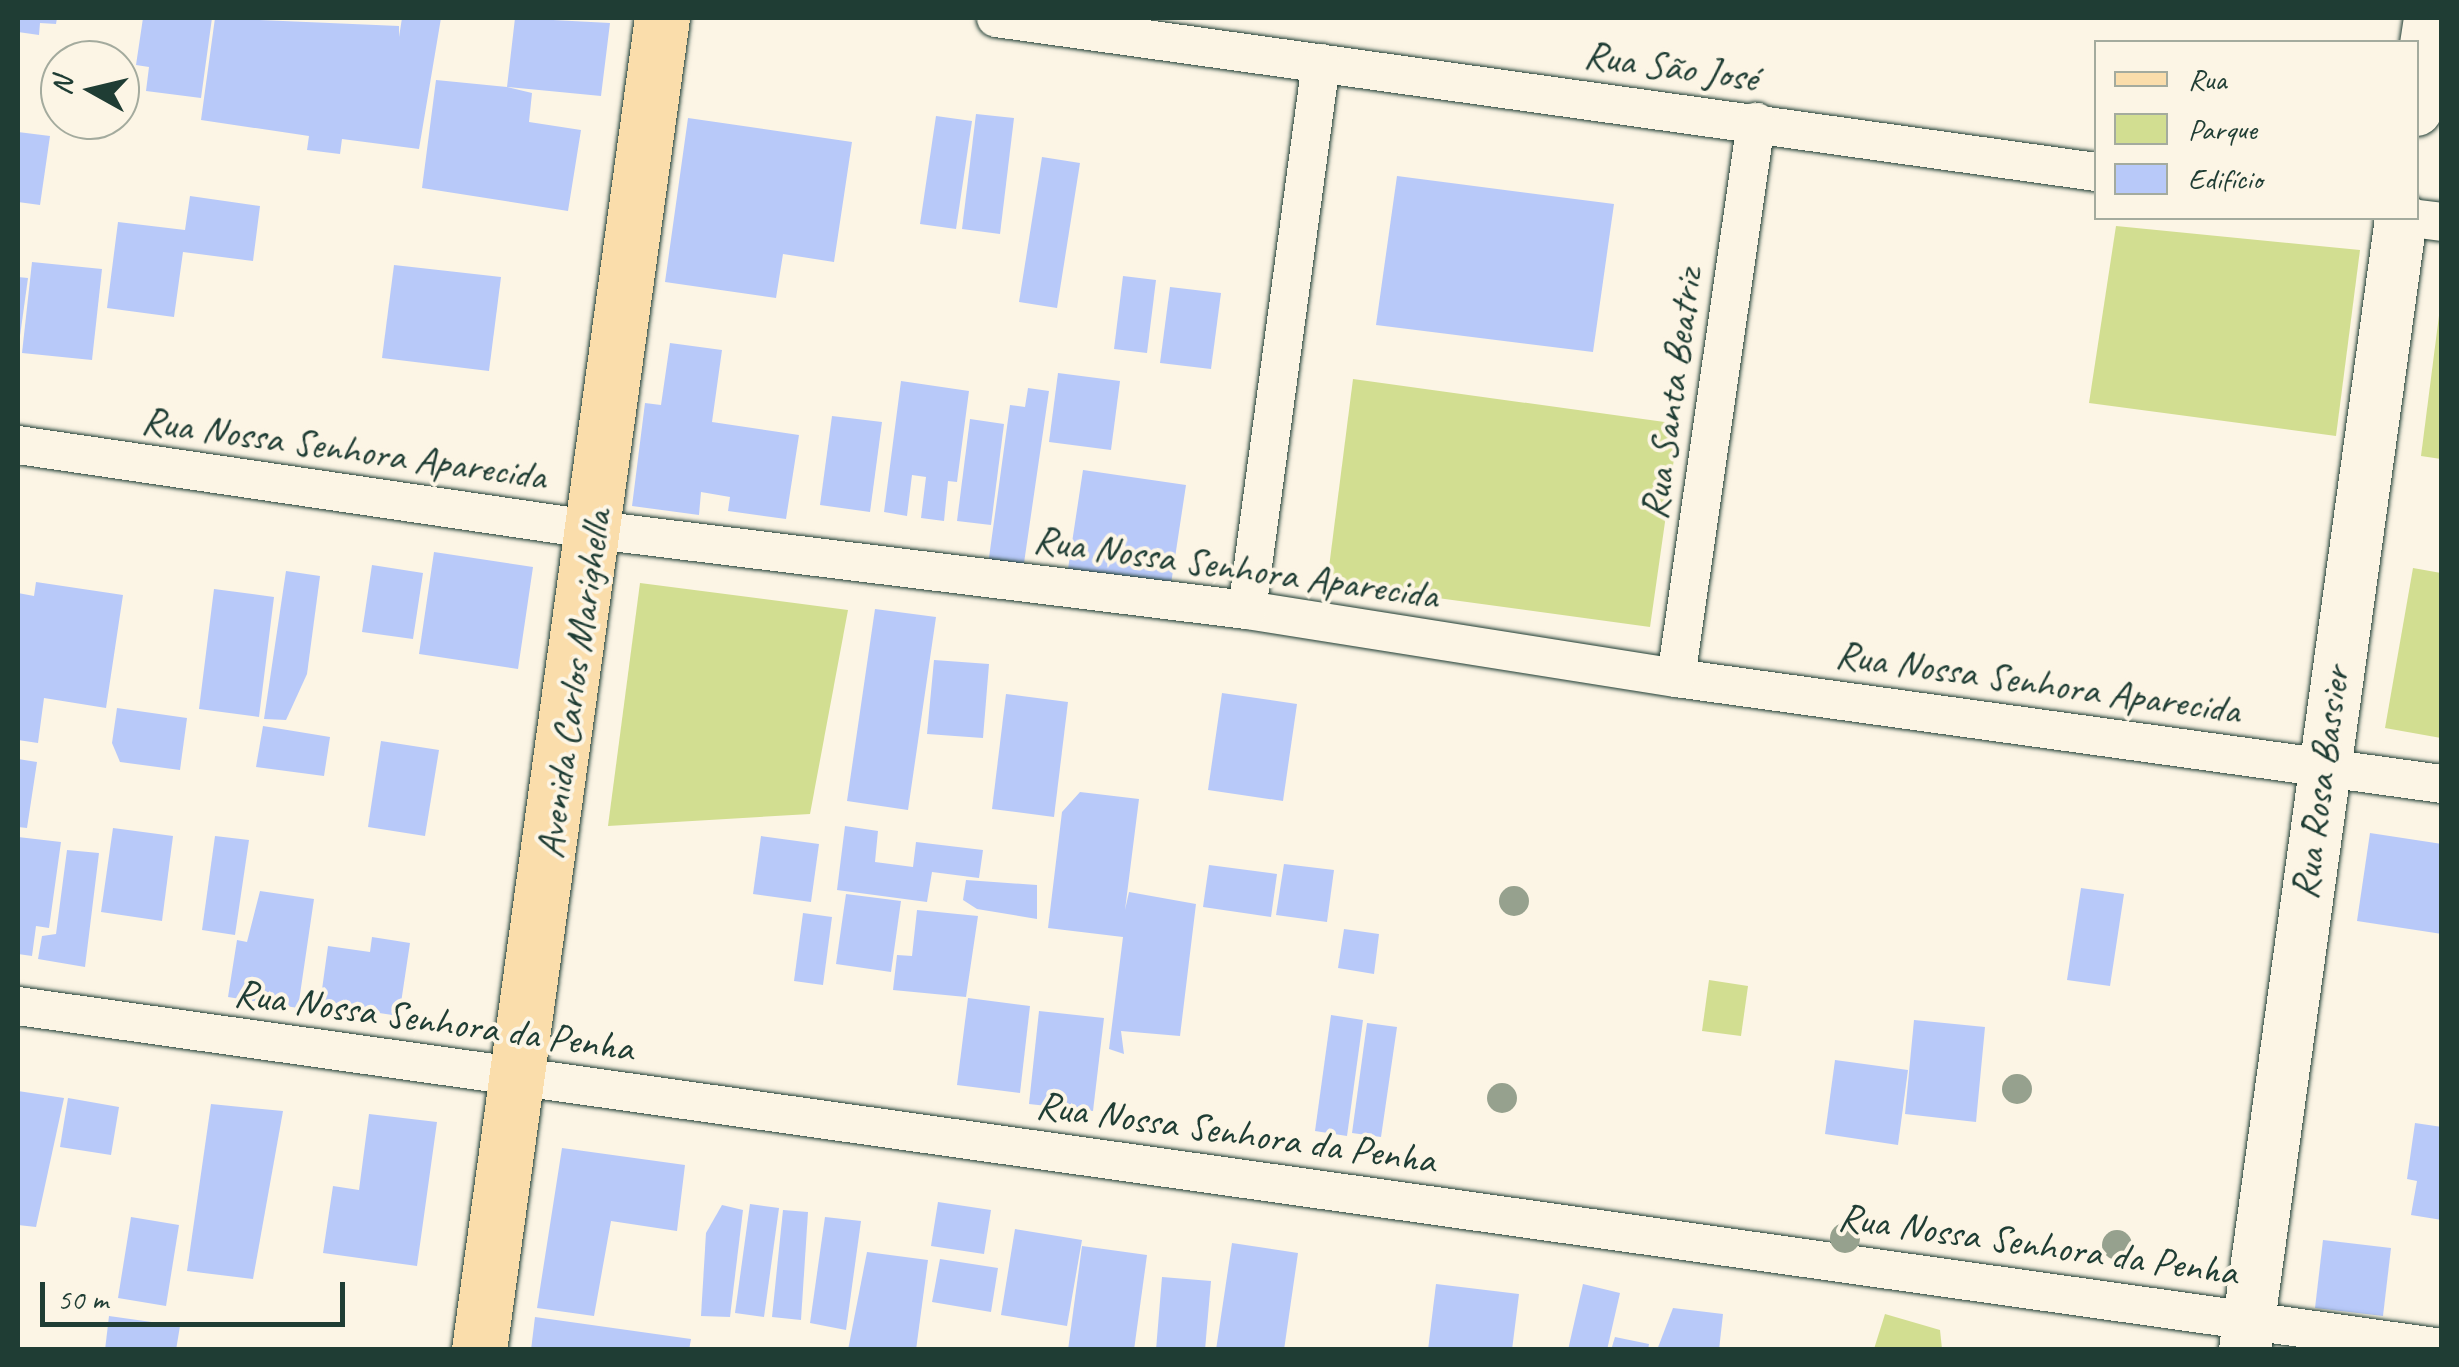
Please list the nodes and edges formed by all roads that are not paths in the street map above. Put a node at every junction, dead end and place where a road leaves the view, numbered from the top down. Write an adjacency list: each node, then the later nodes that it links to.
1 (662, 18): 10 (main road, Avenida Carlos Marighella)
2 (996, 18): 4 (street, Rua São José)
3 (2430, 18): 5 (street)
4 (1321, 63): 6 (street, Rua São José); 11 (street)
5 (2419, 90)
6 (1756, 122): 7 (street, Rua São José); 12 (street, Rua Santa Beatriz)
7 (2094, 172)
8 (2401, 220): 13 (street, Rua Rosa Bassier)
9 (18, 445): 10 (street, Rua Nossa Senhora Aparecida)
10 (596, 530): 11 (street, Rua Nossa Senhora Aparecida); 16 (main road, Avenida Carlos Marighella)
11 (1247, 610): 12 (street, Rua Nossa Senhora Aparecida)
12 (1676, 678): 13 (street, Rua Nossa Senhora Aparecida)
13 (2320, 767): 14 (street, Rua Nossa Senhora Aparecida); 17 (street, Rua Rosa Bassier)
14 (2442, 784)
15 (18, 1006): 16 (street, Rua Nossa Senhora da Penha)
16 (516, 1077): 17 (street, Rua Nossa Senhora da Penha); 19 (main road, Avenida Carlos Marighella)
17 (2247, 1334): 18 (street, Rua Nossa Senhora da Penha)
18 (2442, 1348)
19 (479, 1350)

